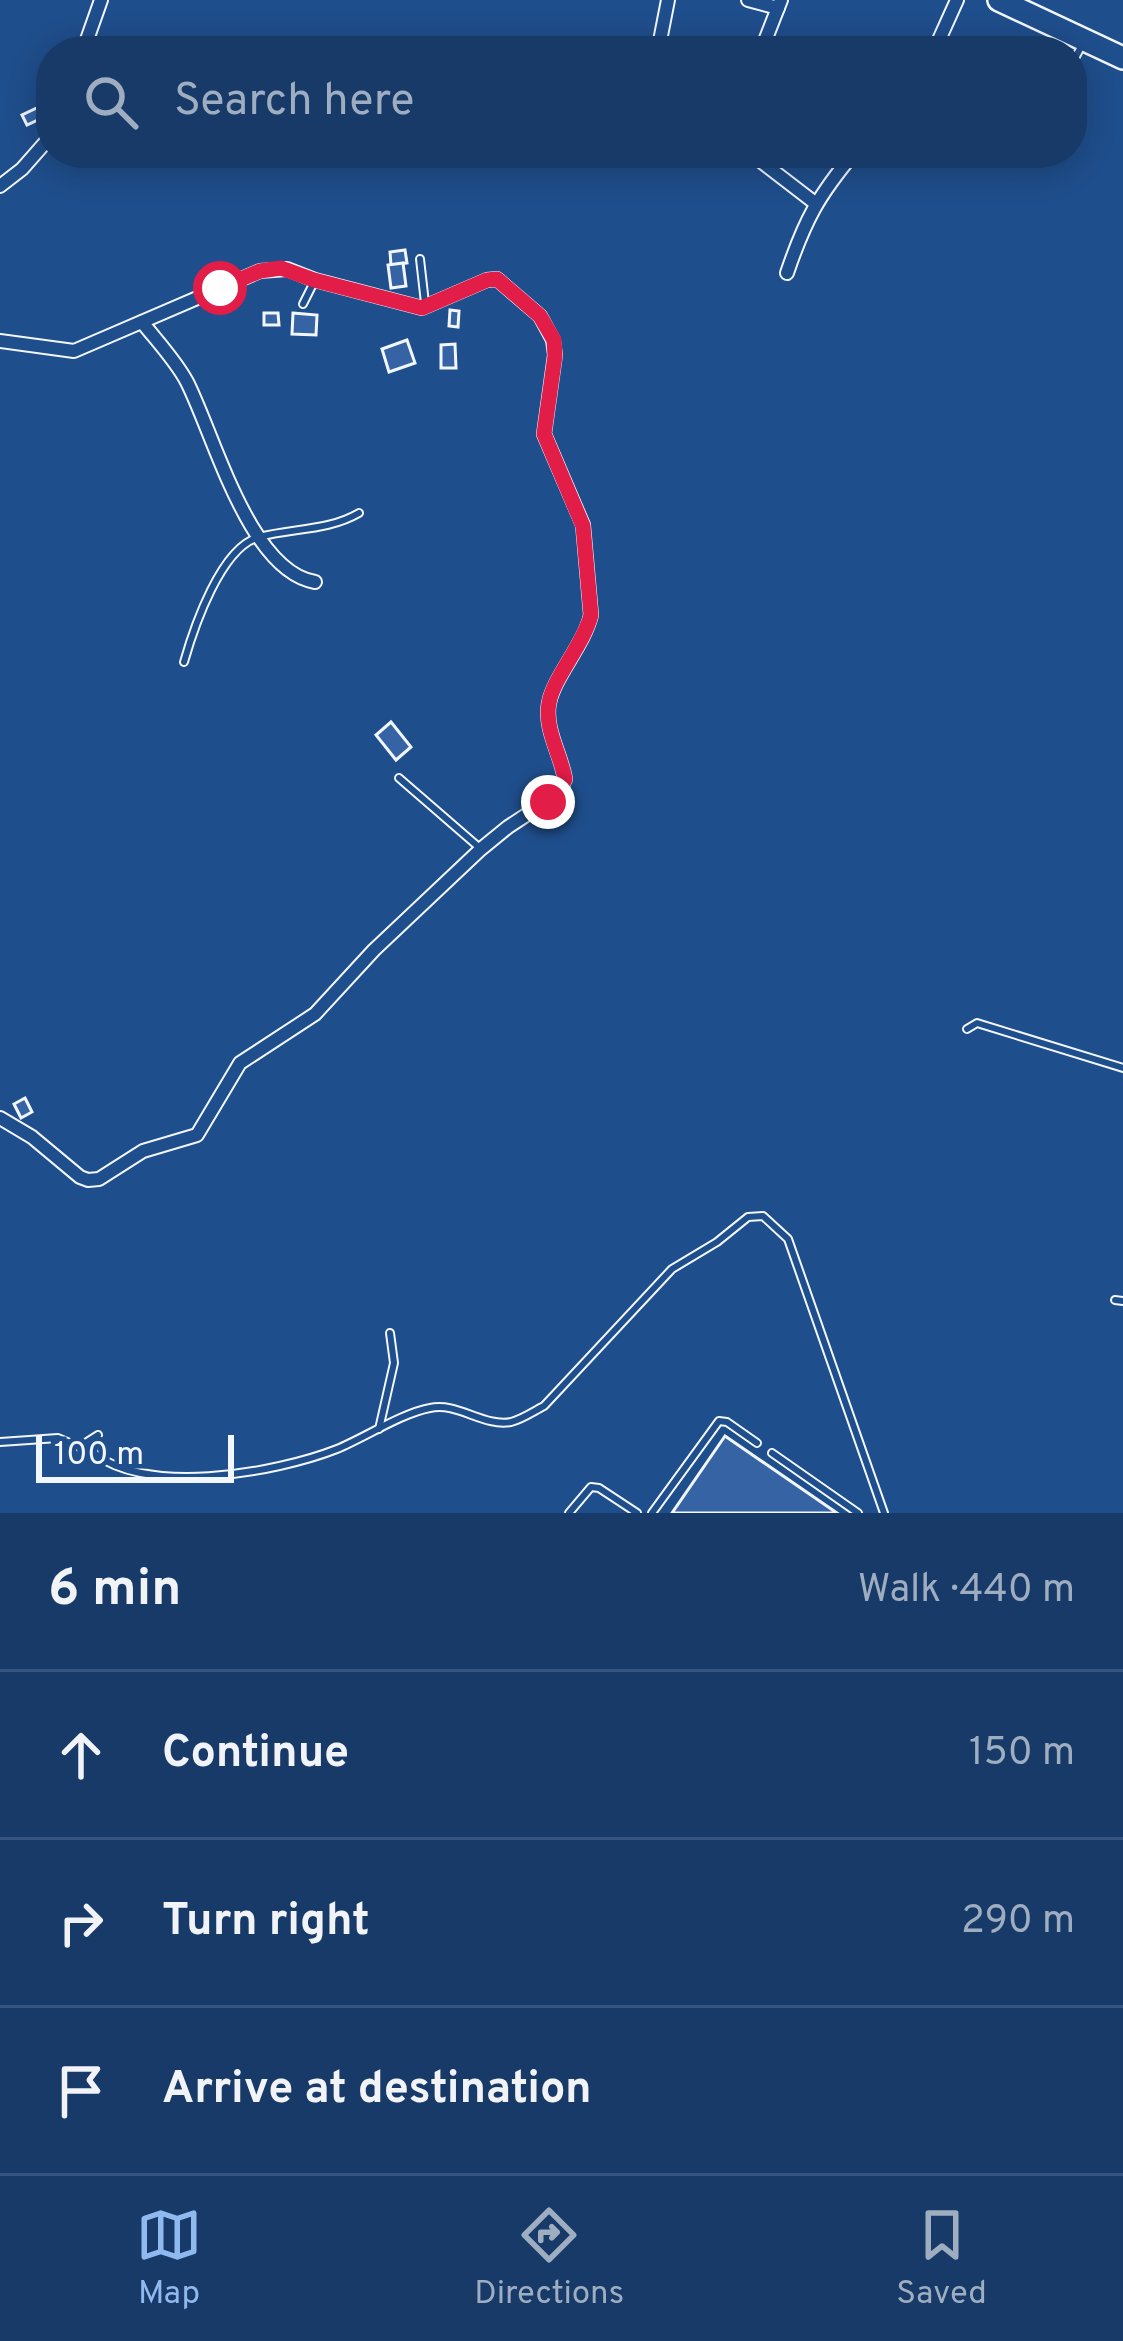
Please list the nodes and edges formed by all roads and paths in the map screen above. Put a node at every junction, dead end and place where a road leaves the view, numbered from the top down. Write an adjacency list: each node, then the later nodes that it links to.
1 (100, 0): 7 (street)
2 (668, 0): 8 (street)
3 (748, 0): 6 (street)
4 (957, 0): 10 (street)
5 (999, 0): 11 (highway)
6 (780, 4): 9 (street)
7 (88, 36)
8 (661, 36)
9 (767, 36)
10 (941, 36)
11 (1076, 36)
12 (1087, 41): 13 (highway)
13 (1123, 58)
14 (36, 153): 17 (street)
15 (770, 168): 18 (street)
16 (842, 168): 18 (street)
17 (0, 186)
18 (815, 203): 20 (street)
19 (420, 259): 23 (lane)
20 (787, 273)
21 (314, 280): 22 (lane); 23 (street); 24 (street)
22 (303, 304)
23 (425, 307): 31 (street)
24 (142, 322): 25 (street); 27 (street)
25 (0, 341)
26 (359, 512): 27 (lane)
27 (260, 537): 28 (street); 29 (lane)
28 (316, 582)
29 (184, 662)
30 (399, 778): 31 (lane)
31 (481, 849): 34 (street)
32 (967, 1029): 33 (lane)
33 (1123, 1068)
34 (0, 1118)
35 (390, 1333): 36 (lane)
36 (379, 1430): 40 (lane); 46 (lane)
37 (98, 1435): 40 (lane)
38 (0, 1442): 40 (lane)
39 (758, 1443): 44 (lane)
40 (92, 1453)
41 (772, 1453): 45 (lane)
42 (569, 1513): 43 (lane)
43 (637, 1513)
44 (652, 1513)
45 (858, 1513)
46 (884, 1513)

